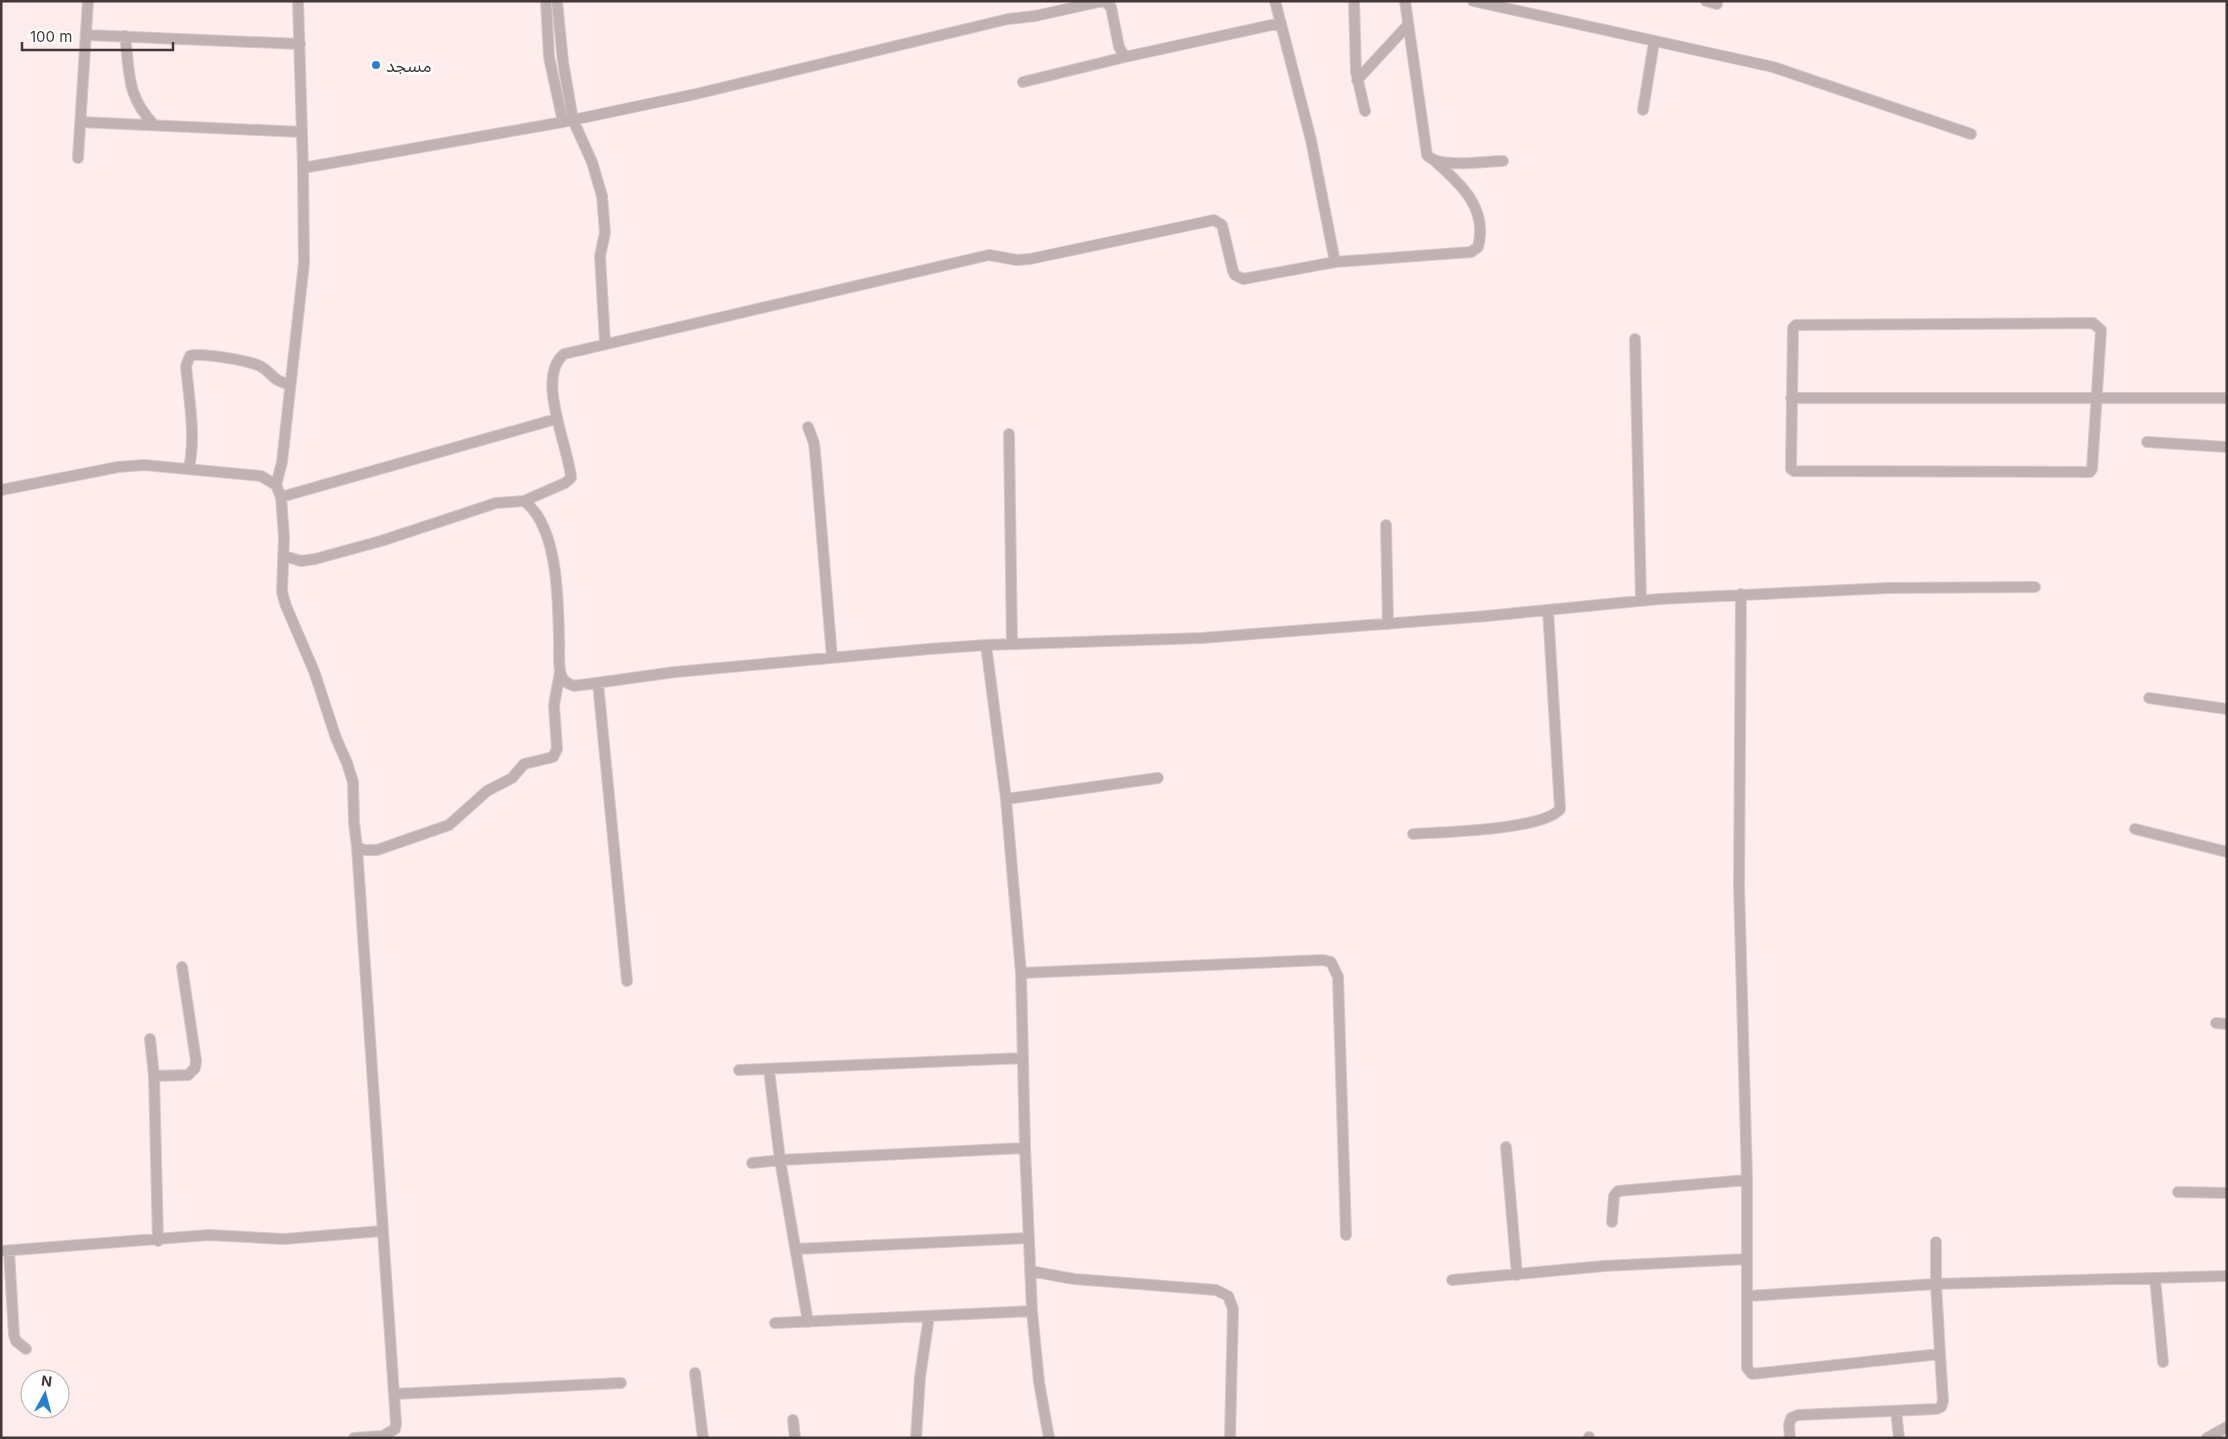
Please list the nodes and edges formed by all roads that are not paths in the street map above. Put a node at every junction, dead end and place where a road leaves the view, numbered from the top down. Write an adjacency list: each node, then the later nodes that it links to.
1 (88, 1): 14 (street)
2 (298, 1): 17 (street)
3 (546, 1): 23 (street)
4 (557, 1): 23 (street)
5 (1103, 1): 18 (street); 23 (street)
6 (1275, 1): 12 (street)
7 (1354, 1): 19 (street)
8 (1405, 1): 13 (street)
9 (1473, 1): 16 (street)
10 (1706, 1): 11 (street)
11 (1717, 4)
12 (1281, 23): 18 (street); 32 (street)
13 (1408, 24): 19 (street); 30 (street)
14 (86, 35): 15 (street); 24 (street)
15 (125, 36): 17 (street); 25 (street)
16 (1654, 42): 21 (street); 27 (street)
17 (300, 44): 26 (street)
18 (1125, 57): 20 (street)
19 (1357, 80): 22 (street)
20 (1023, 82)
21 (1643, 110)
22 (1365, 111)
23 (568, 121): 31 (street); 34 (street)
24 (81, 122): 25 (street); 28 (street)
25 (154, 125): 26 (street)
26 (302, 132): 31 (street)
27 (1971, 134)
28 (78, 158)
29 (1503, 161): 30 (street)
30 (1436, 162): 32 (street)
31 (303, 168): 35 (street)
32 (1335, 262): 34 (street)
33 (1635, 339): 53 (street)
34 (605, 343): 39 (street)
35 (289, 384): 44 (street); 45 (street)
36 (2095, 397): 37 (street); 37 (street); 37 (street); 38 (street)
37 (1791, 398)
38 (2227, 398)
39 (556, 419): 47 (street); 48 (street)
40 (808, 427): 58 (street)
41 (1009, 434): 56 (street)
42 (2147, 442): 43 (street)
43 (2227, 447)
44 (189, 468): 45 (street); 46 (street)
45 (276, 485): 47 (street)
46 (1, 490)
47 (281, 497): 50 (street)
48 (524, 501): 50 (street); 59 (street)
49 (1386, 525): 55 (street)
50 (284, 556): 67 (street)
51 (2034, 588): 52 (street)
52 (1741, 594): 53 (street); 81 (street)
53 (1641, 601): 54 (street)
54 (1548, 610): 55 (street); 66 (street)
55 (1388, 624): 56 (street)
56 (1012, 644): 57 (street)
57 (986, 645): 58 (street); 64 (street)
58 (832, 658): 60 (street)
59 (560, 672): 60 (street); 67 (street)
60 (598, 683): 71 (street)
61 (2149, 698): 62 (street)
62 (2227, 709)
63 (1158, 778): 64 (street)
64 (1006, 799): 70 (street)
65 (2135, 828): 68 (street)
66 (1413, 834)
67 (357, 847): 85 (street)
68 (2227, 852)
69 (182, 967): 76 (street)
70 (1021, 973): 73 (street); 86 (street)
71 (627, 982)
72 (150, 1039): 76 (street)
73 (1022, 1058): 75 (street); 77 (street)
74 (739, 1070): 75 (street)
75 (769, 1070): 79 (street)
76 (154, 1076): 88 (street)
77 (1025, 1148): 79 (street); 87 (street)
78 (1506, 1148): 94 (street)
79 (780, 1160): 80 (street); 90 (street)
80 (752, 1163)
81 (1747, 1180): 84 (street); 92 (street)
82 (2178, 1192): 83 (street)
83 (2227, 1193)
84 (1612, 1222)
85 (382, 1231): 88 (street); 109 (street)
86 (1346, 1235)
87 (1028, 1238): 90 (street); 93 (street)
88 (158, 1241): 91 (street)
89 (1936, 1242): 98 (street)
90 (796, 1249): 102 (street)
91 (5, 1251): 104 (street)
92 (1747, 1259): 94 (street); 99 (street)
93 (1030, 1271): 100 (street); 118 (street)
94 (1517, 1275): 97 (street)
95 (2227, 1276): 96 (street)
96 (2155, 1278): 98 (street); 106 (street)
97 (1452, 1280)
98 (1936, 1284): 99 (street); 105 (street)
99 (1747, 1296): 105 (street)
100 (1032, 1311): 101 (street); 117 (street)
101 (929, 1316): 102 (street); 116 (street)
102 (808, 1322): 103 (street)
103 (775, 1323)
104 (26, 1350)
105 (1940, 1354): 110 (street)
106 (2163, 1362)
107 (695, 1373): 114 (street)
108 (621, 1383): 109 (street)
109 (394, 1394): 113 (street)
110 (1896, 1411): 119 (street); 120 (street)
111 (793, 1420): 115 (street)
112 (2227, 1427): 121 (street)
113 (354, 1438)
114 (703, 1438)
115 (795, 1438)
116 (916, 1438)
117 (1050, 1438)
118 (1230, 1438)
119 (1790, 1438)
120 (1898, 1438)
121 (2208, 1438)

